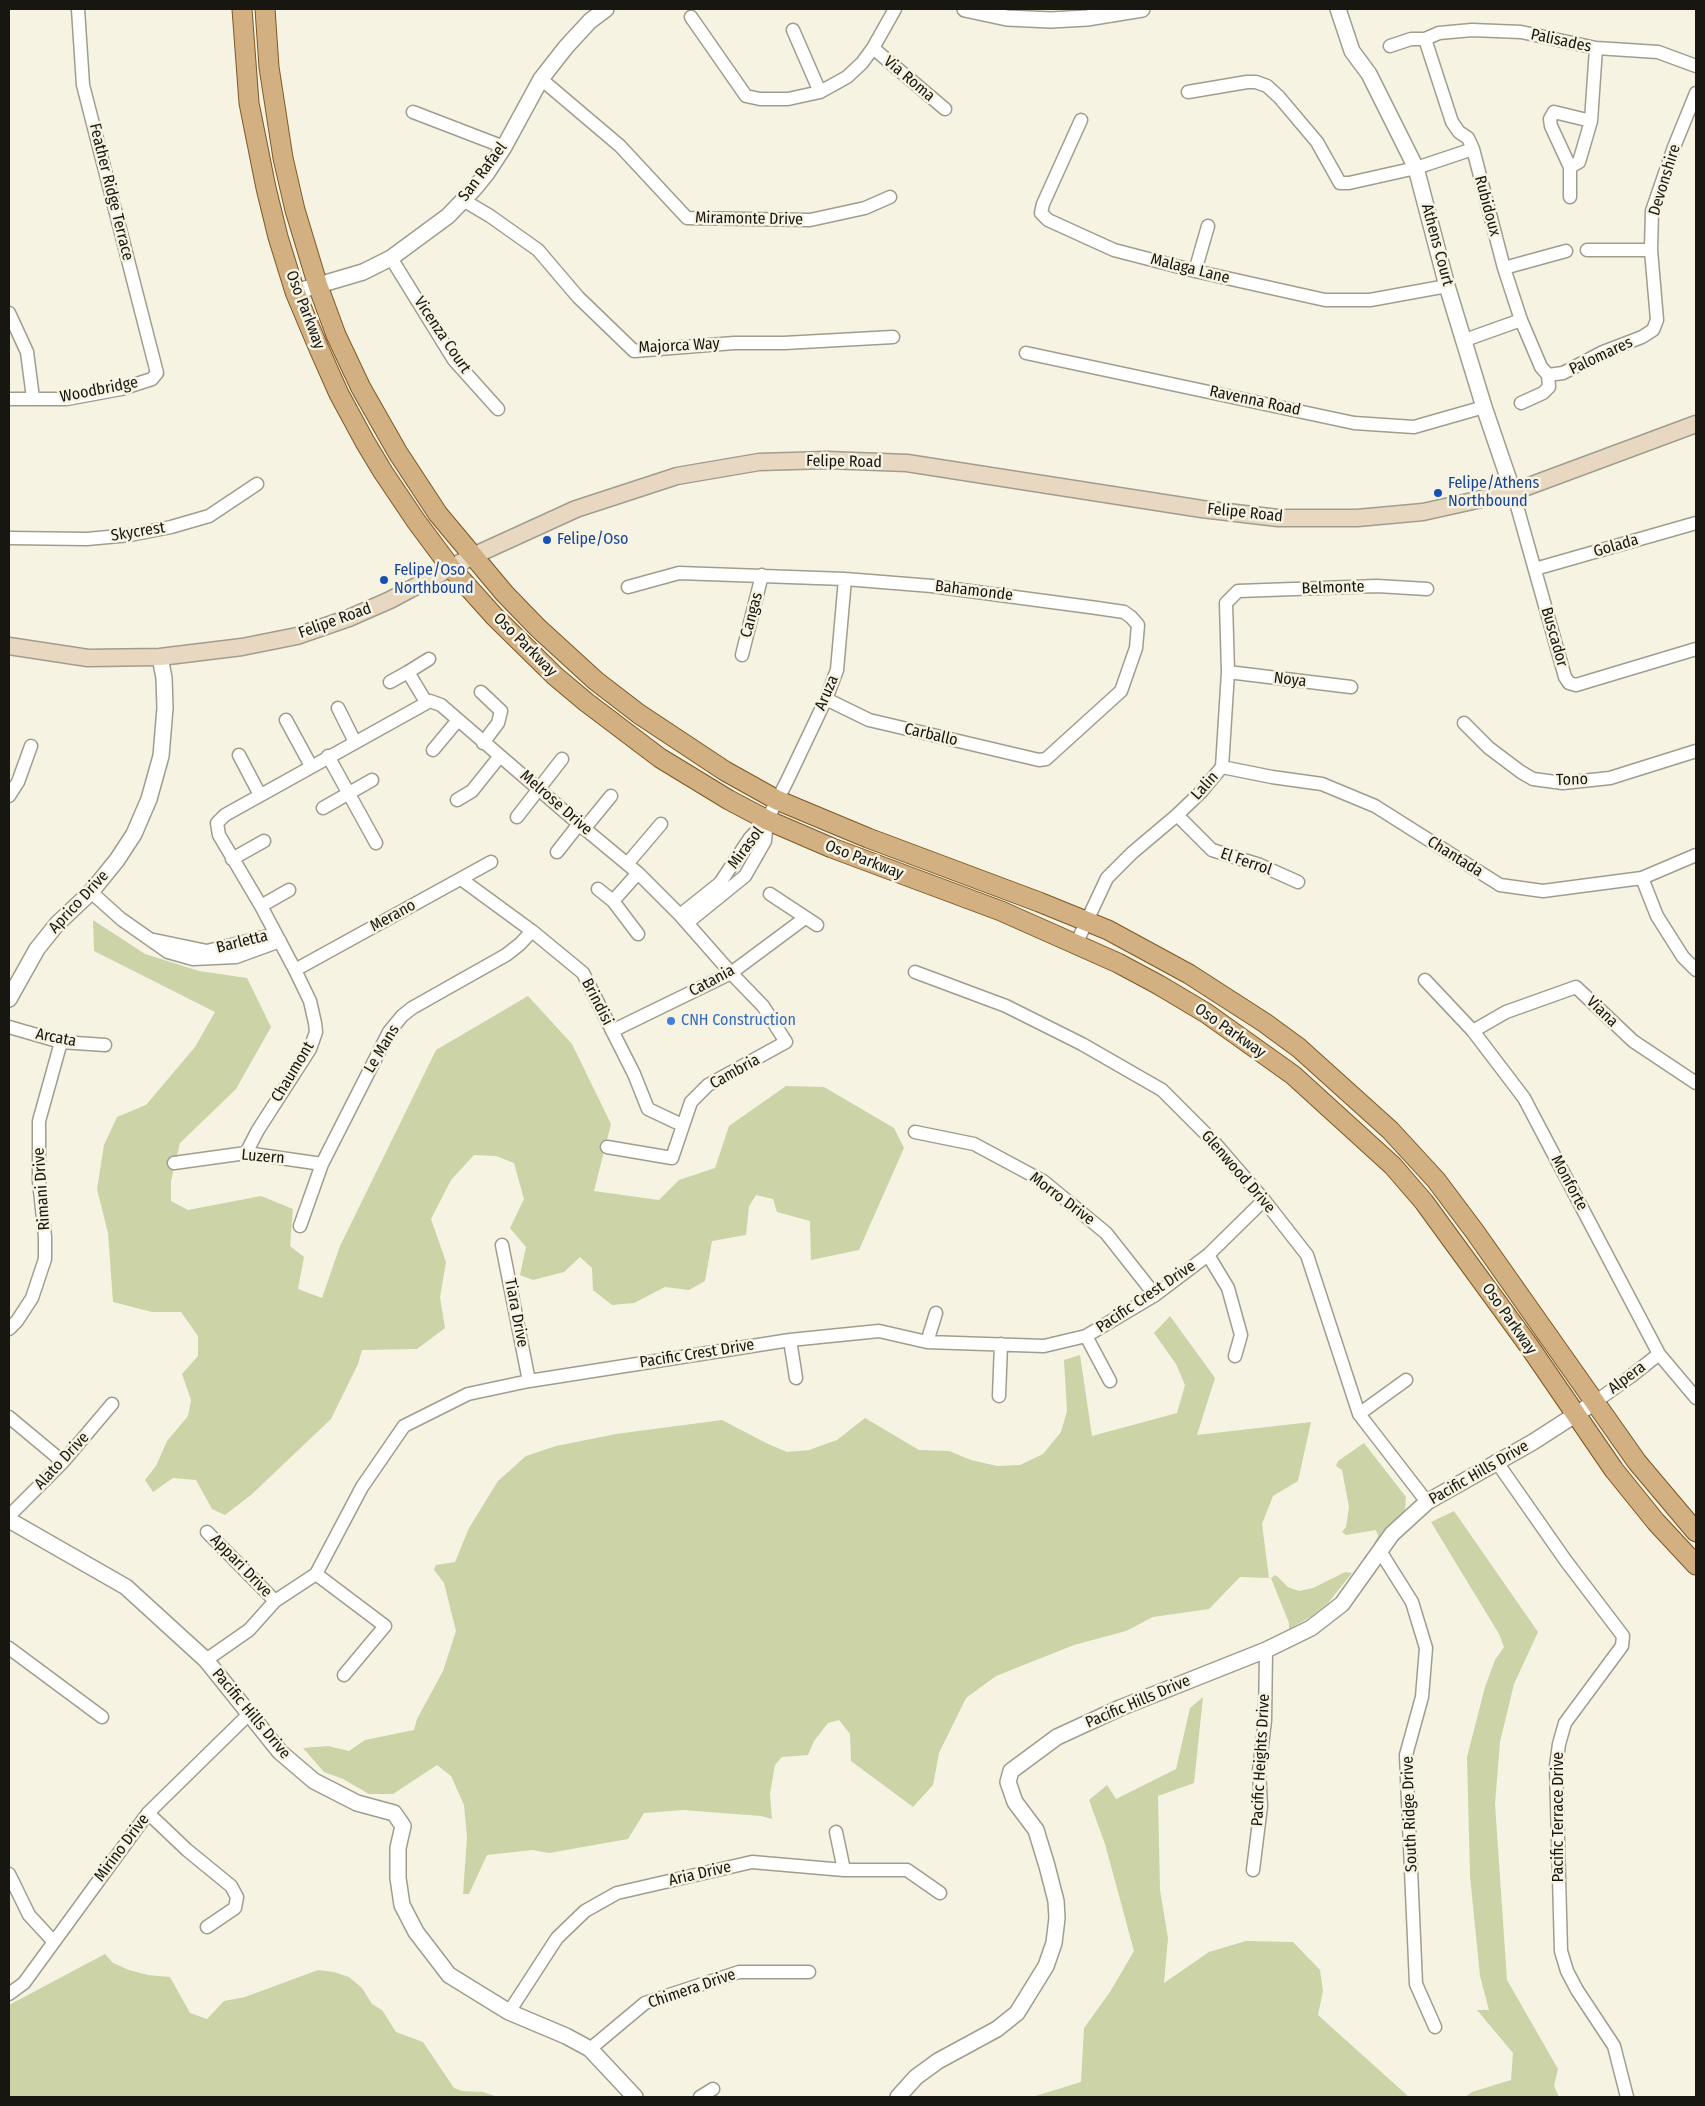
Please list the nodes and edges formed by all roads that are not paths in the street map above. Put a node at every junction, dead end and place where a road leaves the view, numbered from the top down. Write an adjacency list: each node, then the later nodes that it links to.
1 (78, 9): 48 (street, Feather Ridge Terrace)
2 (242, 9): 41 (main road, Oso Parkway)
3 (265, 9): 39 (main road, Oso Parkway)
4 (606, 9): 9 (street, San Rafael)
5 (896, 9): 14 (street)
6 (1142, 9): 8 (street)
7 (1338, 9): 27 (street, Athens Court)
8 (970, 10)
9 (586, 15): 17 (street, San Rafael)
10 (691, 17): 18 (street)
11 (793, 30): 18 (street)
12 (1425, 39): 13 (street, Palisades); 15 (street, Palisades); 26 (street, Rubidoux)
13 (1390, 46)
14 (873, 48): 18 (street); 21 (street, Via Roma)
15 (1596, 48): 16 (street, Palisades); 24 (street)
16 (1696, 66)
17 (541, 79): 25 (street, San Rafael); 29 (street, Miramonte Drive)
18 (820, 92)
19 (1188, 92): 27 (street)
20 (1696, 93): 34 (street, Devonshire)
21 (945, 109)
22 (413, 112): 25 (street)
23 (1081, 120): 38 (street, Malaga Lane)
24 (1591, 121): 28 (street); 28 (street)
25 (504, 147): 31 (street, San Rafael)
26 (1473, 149): 27 (street); 37 (street, Rubidoux)
27 (1416, 168): 40 (street, Athens Court)
28 (1570, 168): 30 (street)
29 (890, 197)
30 (1570, 197)
31 (463, 200): 36 (street, San Rafael); 45 (street, Majorca Way)
32 (1208, 226): 38 (street)
33 (1587, 250): 34 (street)
34 (1650, 250): 44 (street, Devonshire)
35 (1566, 251): 37 (street)
36 (391, 258): 39 (street, San Rafael); 54 (street, Vicenza Court)
37 (1504, 268): 43 (street, Rubidoux)
38 (1195, 272): 40 (street, Malaga Lane)
39 (318, 286): 41 (street, San Rafael); 60 (main road, Oso Parkway)
40 (1448, 286): 46 (street, Athens Court)
41 (295, 292): 61 (main road, Oso Parkway)
42 (9, 313): 50 (street)
43 (1521, 320): 46 (street); 49 (street, Rubidoux)
44 (1653, 330): 49 (street, Palomares)
45 (893, 337)
46 (1464, 340): 53 (street, Athens Court)
47 (1026, 353): 53 (street, Ravenna Road)
48 (157, 373): 50 (street, Woodbridge)
49 (1548, 375): 52 (street)
50 (33, 398): 51 (street, Woodbridge)
51 (9, 400)
52 (1521, 403)
53 (1484, 407): 57 (street, Athens Court)
54 (498, 409)
55 (1696, 424): 57 (main road, Felipe Road)
56 (257, 484): 59 (street, Skycrest)
57 (1513, 492): 60 (main road, Felipe Road); 62 (street, Buscador)
58 (1696, 523): 62 (street, Golada)
59 (9, 538)
60 (473, 556): 61 (main road, Felipe Road); 103 (main road, Oso Parkway)
61 (451, 568): 71 (main road, Felipe Road); 107 (main road, Oso Parkway)
62 (1535, 569): 69 (street, Buscador)
63 (762, 575): 64 (street, Bahamonde); 65 (street, Bahamonde); 70 (street, Cangas)
64 (845, 578): 78 (street, Aruza); 93 (street, Bahamonde)
65 (628, 586)
66 (1427, 589): 67 (street, Belmonte)
67 (1238, 591): 74 (street, Lalin)
68 (9, 646): 71 (main road, Felipe Road)
69 (1696, 649)
70 (742, 655)
71 (160, 657): 123 (street, Aprico Drive)
72 (429, 659): 73 (street)
73 (408, 672): 75 (street); 79 (street)
74 (1228, 672): 76 (street, Noya); 95 (street, Lalin)
75 (390, 682)
76 (1351, 687)
77 (481, 692): 85 (street)
78 (826, 699): 93 (street, Carballo); 103 (street, Aruza)
79 (426, 702): 82 (street, Melrose Drive); 84 (street)
80 (338, 708): 84 (street)
81 (286, 720): 94 (street)
82 (458, 720): 85 (street, Melrose Drive); 87 (street)
83 (1464, 723): 88 (street, Tono)
84 (355, 742): 90 (street)
85 (483, 742): 91 (street, Melrose Drive)
86 (31, 746): 100 (street)
87 (433, 750)
88 (1696, 751)
89 (239, 755): 99 (street)
90 (328, 756): 94 (street); 98 (street)
91 (500, 756): 97 (street, Melrose Drive); 102 (street)
92 (562, 759): 97 (street)
93 (1039, 760)
94 (311, 766): 99 (street)
95 (1222, 767): 105 (street, Lalin); 119 (street, Chantada)
96 (372, 780): 98 (street)
97 (540, 789): 106 (street); 109 (street, Melrose Drive)
98 (348, 794): 104 (street); 111 (street)
99 (260, 795): 114 (street)
100 (9, 796)
101 (612, 796): 109 (street)
102 (457, 800)
103 (777, 800): 107 (street, Mirasol); 129 (main road, Oso Parkway)
104 (323, 808)
105 (1177, 815): 120 (street, El Ferrol); 129 (street, Lalin)
106 (517, 817)
107 (768, 820): 128 (street, Mirasol); 134 (main road, Oso Parkway)
108 (661, 824): 116 (street)
109 (581, 827): 112 (street); 116 (street, Melrose Drive)
110 (264, 841): 114 (street)
111 (376, 843)
112 (557, 852)
113 (1696, 855): 119 (street, Chantada)
114 (232, 859): 126 (street)
115 (491, 862): 118 (street, Merano)
116 (627, 864): 117 (street, Melrose Drive)
117 (638, 873): 125 (street); 128 (street, Melrose Drive)
118 (461, 878): 131 (street, Brindisi); 135 (street, Merano)
119 (1642, 878): 136 (street)
120 (1298, 882)
121 (598, 889): 125 (street)
122 (289, 890): 126 (street)
123 (91, 892): 133 (street, Barletta); 140 (street, Aprico Drive)
124 (770, 894): 127 (street)
125 (613, 901): 132 (street)
126 (261, 906): 133 (street)
127 (805, 918): 130 (street); 138 (street, Catania)
128 (684, 919): 138 (street, Melrose Drive)
129 (1087, 920): 134 (street, Lalin); 173 (main road, Oso Parkway)
130 (817, 926)
131 (532, 930): 142 (street, Brindisi); 153 (street, Le Mans)
132 (638, 934)
133 (278, 938): 135 (street, Chaumont)
134 (1076, 944): 176 (main road, Oso Parkway)
135 (295, 970): 151 (street, Chaumont)
136 (1696, 970)
137 (915, 972): 154 (street, Glenwood Drive)
138 (731, 973): 142 (street, Catania); 145 (street, Melrose Drive)
139 (1425, 980): 143 (street, Monforte)
140 (9, 998)
141 (9, 1027): 144 (street, Arcata)
142 (612, 1031): 148 (street, Brindisi)
143 (1473, 1032): 147 (street, Viana); 165 (street, Monforte)
144 (61, 1042): 146 (street, Arcata); 160 (street, Rimani Drive)
145 (786, 1043): 148 (street, Cambria)
146 (105, 1045)
147 (1696, 1083)
148 (682, 1124): 150 (street, Cambria)
149 (916, 1132): 158 (street, Morro Drive)
150 (607, 1147)
151 (246, 1153): 152 (street, Luzern); 153 (street, Luzern)
152 (174, 1163)
153 (322, 1164): 155 (street, Le Mans)
154 (1264, 1200): 157 (street, Pacific Crest Drive); 175 (street, Glenwood Drive)
155 (300, 1226)
156 (502, 1245): 169 (street, Tiara Drive)
157 (1208, 1255): 158 (street, Pacific Crest Drive); 166 (street)
158 (1155, 1295): 161 (street, Pacific Crest Drive)
159 (936, 1313): 163 (street)
160 (9, 1329)
161 (1086, 1336): 164 (street, Pacific Crest Drive); 170 (street)
162 (790, 1340): 163 (street, Pacific Crest Drive); 167 (street); 169 (street, Pacific Crest Drive)
163 (928, 1342): 164 (street, Pacific Crest Drive)
164 (1000, 1344): 171 (street)
165 (1659, 1354): 172 (street, Monforte); 173 (street, Alpera)
166 (1235, 1356)
167 (796, 1378)
168 (1406, 1380): 175 (street)
169 (529, 1381): 187 (street, Pacific Crest Drive)
170 (1110, 1381)
171 (999, 1396)
172 (1696, 1398)
173 (1595, 1402): 176 (street, Pacific Hills Drive); 184 (main road, Oso Parkway)
174 (112, 1404): 179 (street, Alato Drive)
175 (1359, 1414): 180 (street, Glenwood Drive)
176 (1576, 1416): 178 (street, Pacific Hills Drive); 186 (main road, Oso Parkway)
177 (9, 1417): 179 (street)
178 (1496, 1461): 180 (street, Pacific Hills Drive); 212 (street, Pacific Terrace Drive)
179 (63, 1462): 181 (street, Alato Drive)
180 (1427, 1502): 185 (street, Pacific Hills Drive)
181 (9, 1516)
182 (9, 1520): 191 (street, Pacific Hills Drive)
183 (207, 1532): 188 (street, Appari Drive)
184 (1696, 1532)
185 (1380, 1551): 190 (street, Pacific Hills Drive); 206 (street, South Ridge Drive)
186 (1696, 1565)
187 (316, 1574): 188 (street, Pacific Crest Drive); 192 (street)
188 (275, 1601): 191 (street, Pacific Crest Drive)
189 (9, 1648): 194 (street)
190 (1266, 1650): 198 (street, Pacific Heights Drive); 211 (street, Pacific Hills Drive)
191 (206, 1660): 193 (street, Pacific Hills Drive)
192 (344, 1674)
193 (249, 1714): 195 (street, Mirino Drive); 205 (street, Pacific Hills Drive)
194 (102, 1717)
195 (148, 1813): 201 (street); 202 (street, Mirino Drive)
196 (836, 1832): 197 (street)
197 (844, 1870): 200 (street, Aria Drive); 205 (street, Aria Drive)
198 (1253, 1870)
199 (9, 1874): 202 (street)
200 (940, 1893)
201 (207, 1927)
202 (53, 1941): 204 (street, Mirino Drive)
203 (809, 1972): 207 (street, Chimera Drive)
204 (9, 1994)
205 (509, 2012): 207 (street, Pacific Hills Drive)
206 (1435, 2027)
207 (590, 2049): 209 (street, Pacific Hills Drive)
208 (713, 2089): 210 (street)
209 (635, 2097)
210 (700, 2097)
211 (898, 2097)
212 (1627, 2097)

